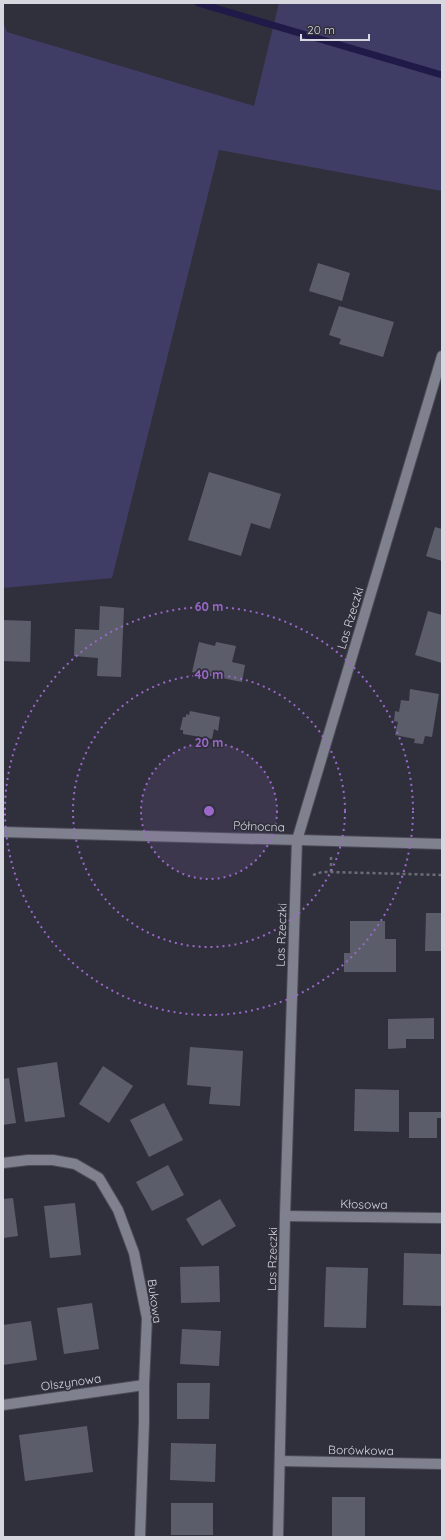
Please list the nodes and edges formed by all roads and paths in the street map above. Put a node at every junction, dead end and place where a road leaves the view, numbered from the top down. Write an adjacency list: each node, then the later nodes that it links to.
1 (442, 356): 3 (street, Las Rzeczki)
2 (3, 832): 3 (street, Północna)
3 (297, 840): 4 (street, Północna); 8 (street, Las Rzeczki)
4 (442, 844)
5 (442, 874): 6 (path)
6 (311, 876)
7 (3, 1163): 10 (street, Bukowa)
8 (286, 1216): 9 (street, Kłosowa); 12 (street, Las Rzeczki)
9 (442, 1218)
10 (144, 1385): 11 (street, Olszynowa); 14 (street, Bukowa)
11 (3, 1405)
12 (280, 1461): 13 (street, Borówkowa); 15 (street, Las Rzeczki)
13 (442, 1464)
14 (140, 1537)
15 (278, 1537)

